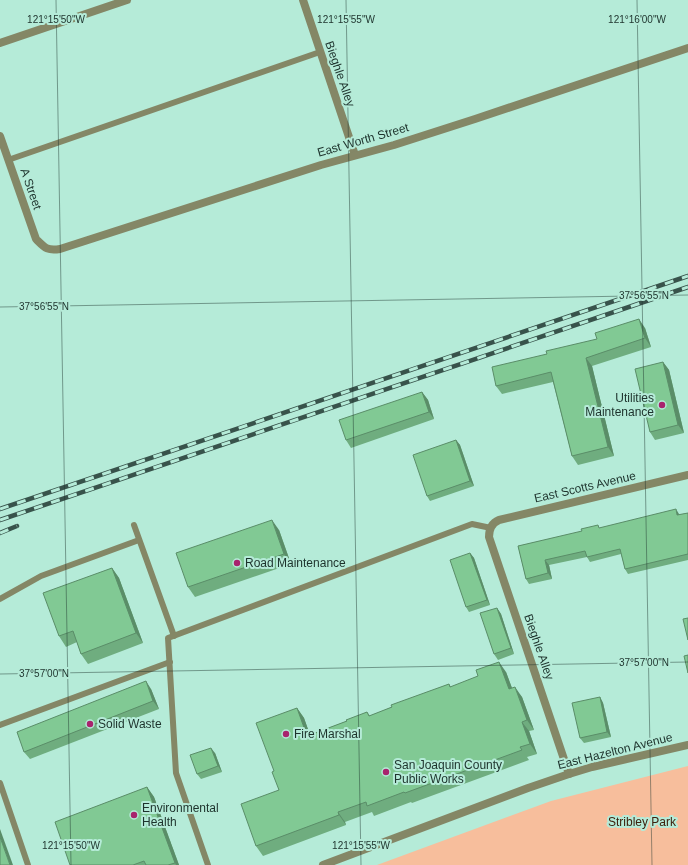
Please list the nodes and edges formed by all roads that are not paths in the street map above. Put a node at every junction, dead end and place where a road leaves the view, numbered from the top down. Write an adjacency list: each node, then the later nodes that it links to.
1 (127, 0): 3 (street)
2 (303, 0): 5 (street, Bieghle Alley)
3 (0, 43)
4 (688, 48): 7 (street, East Worth Street)
5 (320, 52): 7 (street, Bieghle Alley); 8 (lane)
6 (0, 136): 8 (street, A Street)
7 (355, 156): 9 (street, East Worth Street)
8 (8, 160): 9 (street, A Street)
9 (44, 247)
10 (688, 475): 12 (street, East Scotts Avenue)
11 (134, 525): 13 (lane)
12 (490, 528): 15 (lane); 19 (street, Bieghle Alley)
13 (139, 540): 14 (lane); 15 (lane)
14 (0, 599)
15 (174, 636): 16 (lane)
16 (170, 662): 17 (lane); 22 (lane)
17 (0, 724)
18 (688, 745): 19 (street, East Hazelton Avenue)
19 (569, 774): 23 (street, East Hazelton Avenue)
20 (0, 784): 21 (lane)
21 (28, 865)
22 (208, 865)
23 (323, 865)

